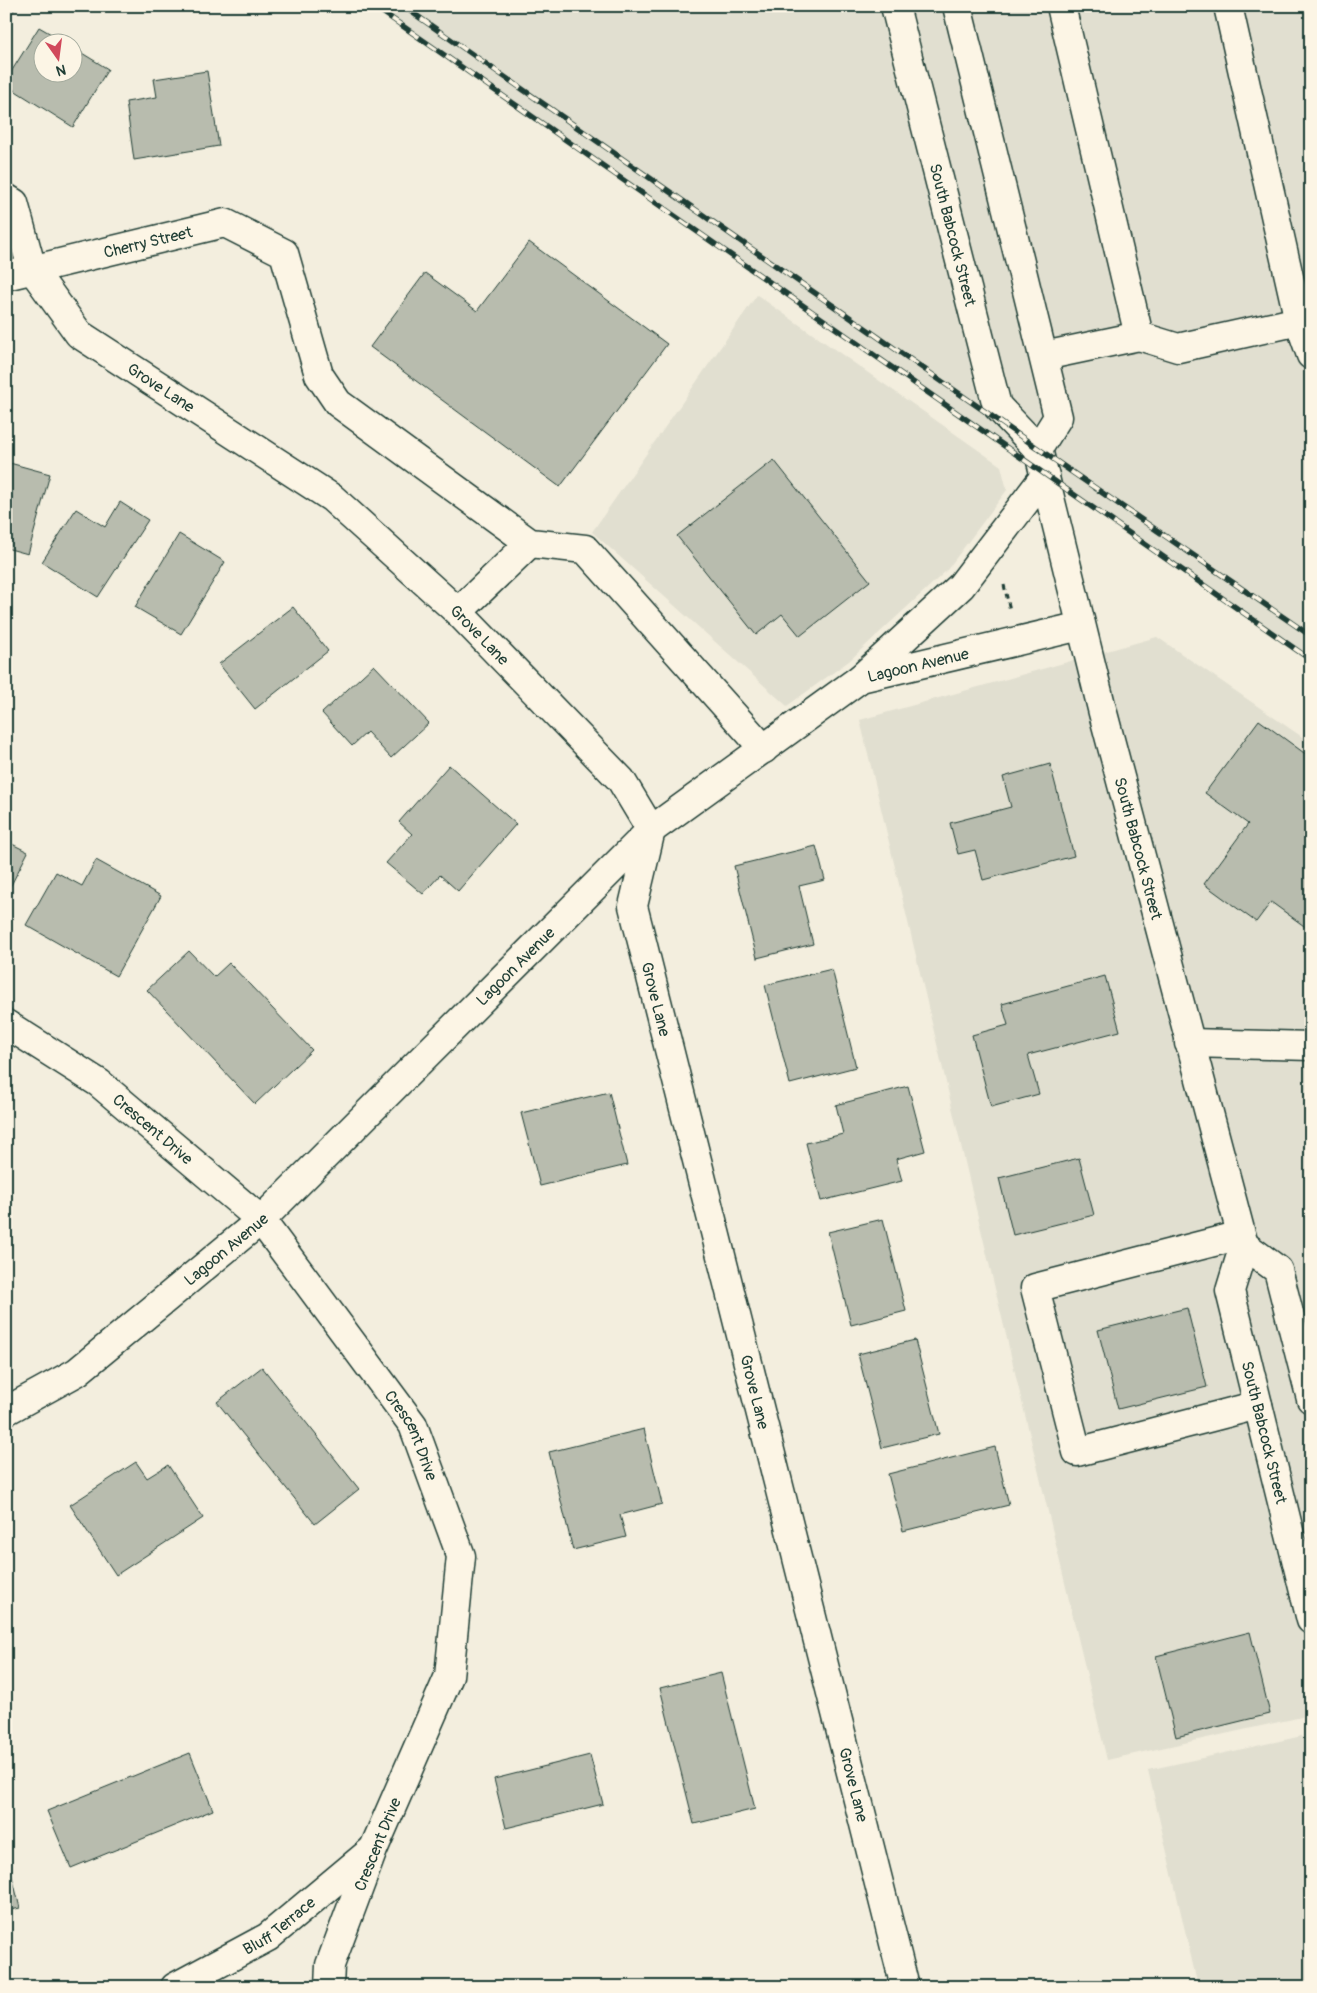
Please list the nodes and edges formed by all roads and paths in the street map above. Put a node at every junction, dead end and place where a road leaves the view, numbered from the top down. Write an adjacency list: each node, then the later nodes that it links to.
1 (895, 6): 12 (street, South Babcock Street)
2 (957, 6): 11 (street)
3 (1061, 6): 9 (street)
4 (1228, 6): 8 (street)
5 (6, 198): 6 (street)
6 (32, 269): 7 (street, Cherry Street); 14 (street, Cherry Street); 15 (street, Grove Lane)
7 (6, 276)
8 (1299, 321): 9 (street); 10 (street)
9 (1139, 336): 11 (street)
10 (1311, 355)
11 (1044, 356): 12 (street)
12 (1038, 449): 13 (street, South Babcock Street)
13 (1045, 476): 16 (street, South Babcock Street); 17 (street)
14 (530, 543): 15 (street); 18 (street)
15 (458, 612): 19 (street, Grove Lane)
16 (1081, 626): 17 (street, Lagoon Avenue); 21 (street, South Babcock Street)
17 (861, 678): 18 (street, Lagoon Avenue)
18 (764, 749): 19 (street, Lagoon Avenue)
19 (651, 830): 23 (street, Lagoon Avenue); 32 (street, Grove Lane)
20 (6, 1024): 23 (street, Crescent Drive)
21 (1189, 1043): 22 (street); 24 (street, South Babcock Street)
22 (1311, 1046)
23 (261, 1220): 27 (street, Lagoon Avenue); 29 (street, Crescent Drive)
24 (1243, 1240): 25 (street); 26 (street, South Babcock Street); 26 (street)
25 (1311, 1399)
26 (1258, 1406): 28 (street, South Babcock Street)
27 (6, 1411)
28 (1311, 1620)
29 (373, 1850): 30 (street, Bluff Terrace); 31 (street, Crescent Drive)
30 (175, 1987)
31 (329, 1987)
32 (905, 1987)

